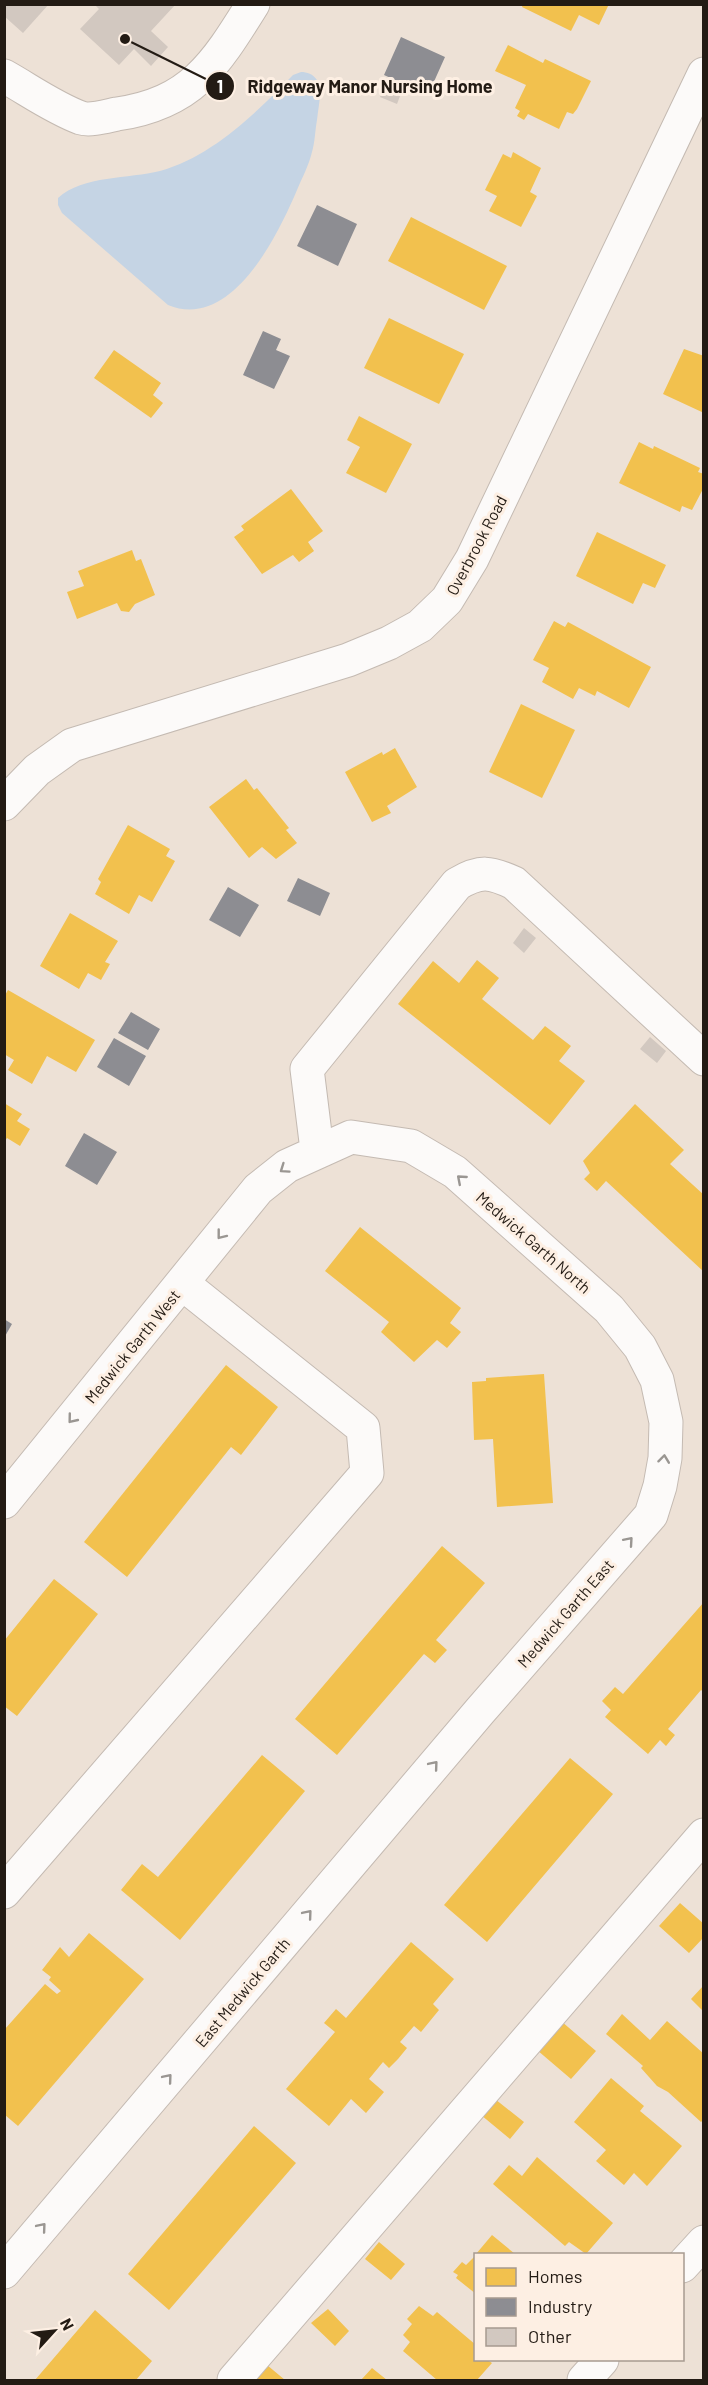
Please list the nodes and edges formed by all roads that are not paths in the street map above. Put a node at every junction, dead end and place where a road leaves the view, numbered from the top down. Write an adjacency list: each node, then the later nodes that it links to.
1 (253, 4): 3 (street)
2 (704, 74): 4 (street, Overbrook Road)
3 (4, 76)
4 (4, 804)
5 (704, 1059): 6 (street)
6 (317, 1150): 7 (street, Medwick Garth North, one-way to 7); 10 (street, Medwick Garth North, one-way to 6)
7 (258, 1189): 8 (street, Medwick Garth West, one-way to 8)
8 (183, 1284): 9 (street, Medwick Garth West, one-way to 9); 13 (street)
9 (4, 1502)
10 (651, 1515): 11 (street, Medwick Garth East, one-way to 10)
11 (480, 1711): 16 (street, East Medwick Garth, one-way to 11)
12 (704, 1835): 18 (street)
13 (4, 1892)
14 (704, 2242): 15 (street)
15 (684, 2264)
16 (4, 2272)
17 (601, 2361): 19 (street)
18 (234, 2380)
19 (584, 2380)

